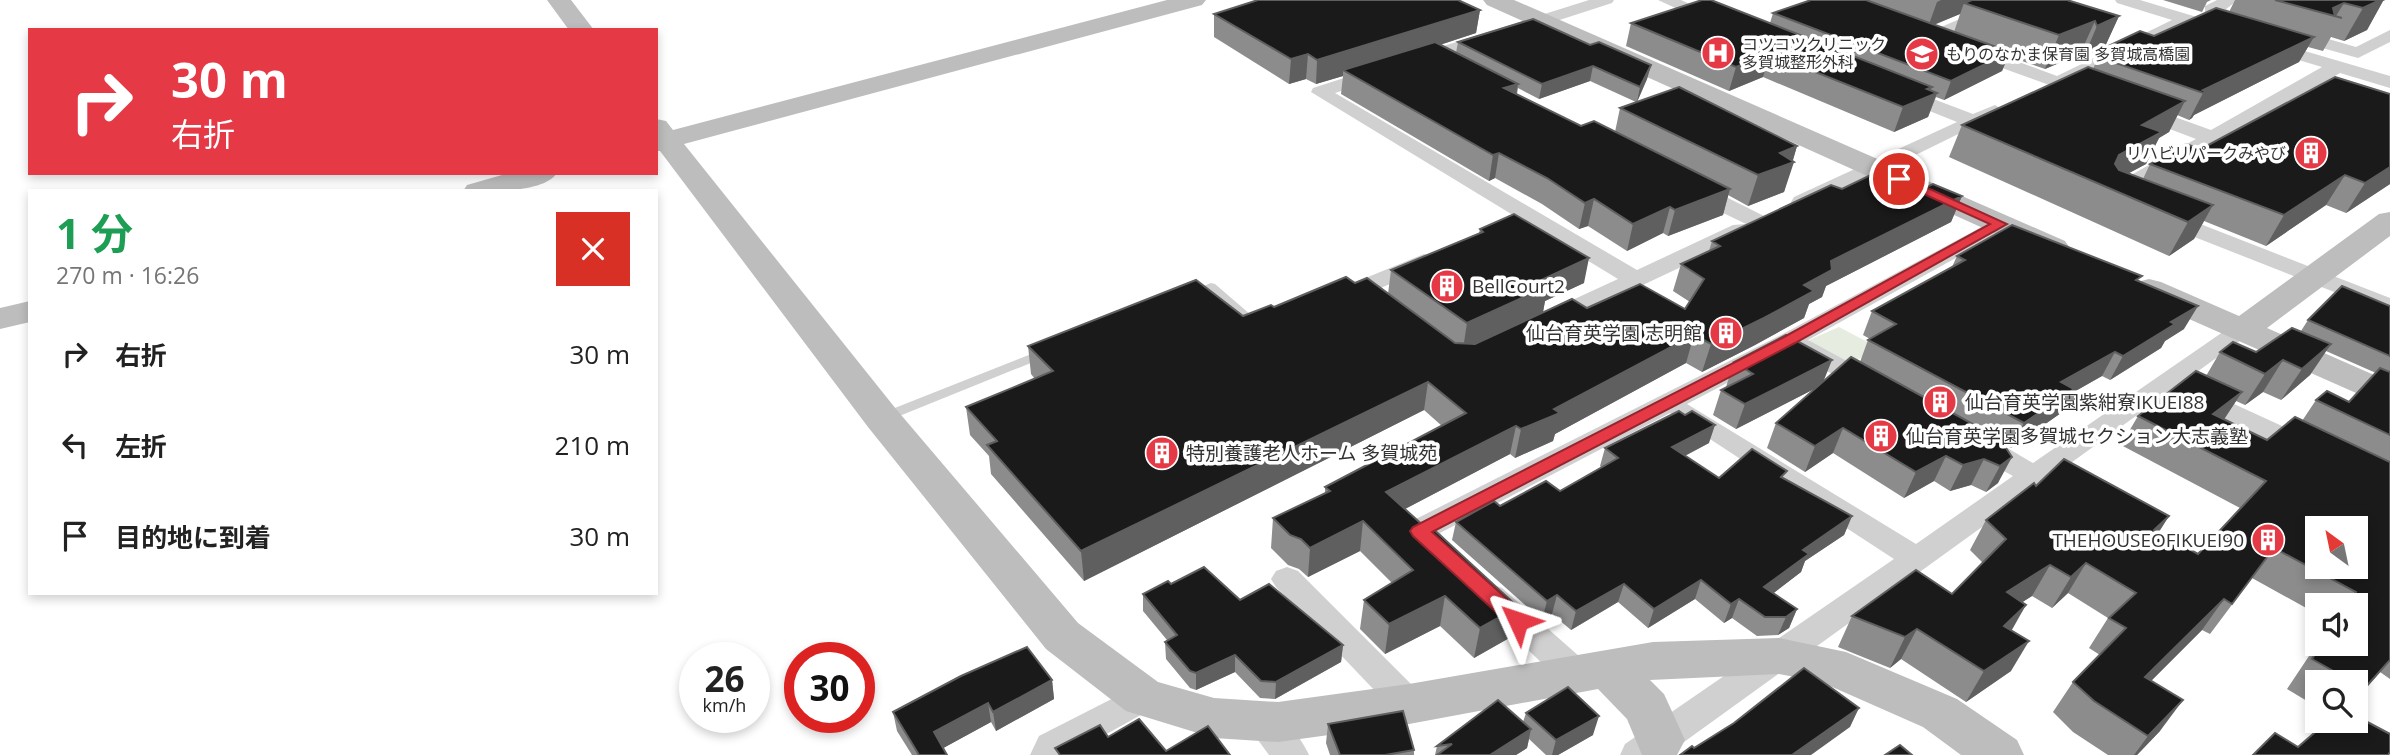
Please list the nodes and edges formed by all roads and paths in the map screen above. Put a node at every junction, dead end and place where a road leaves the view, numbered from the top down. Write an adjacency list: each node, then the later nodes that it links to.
1 (559, 0): 12 (street)
2 (1194, 0): 25 (street)
3 (1495, 0): 10 (street)
4 (1606, 0): 10 (street)
5 (1666, 0): 11 (street)
6 (2019, 0): 17 (street)
7 (2123, 0): 9 (street)
8 (2230, 0): 13 (street)
9 (2186, 20): 15 (street); 17 (street)
10 (1541, 21): 14 (street); 27 (street)
11 (1730, 25)
12 (580, 28)
13 (2390, 35)
14 (1433, 55): 16 (street); 31 (street)
15 (2338, 66): 18 (street); 26 (street)
16 (1457, 68)
17 (2058, 82): 20 (street); 21 (street)
18 (2390, 82)
19 (1883, 86): 24 (street)
20 (2034, 93)
21 (2097, 96)
22 (2009, 104): 24 (street)
23 (2122, 105): 26 (street)
24 (1973, 121): 27 (street)
25 (660, 137): 55 (street)
26 (2213, 138): 38 (street)
27 (1874, 167): 33 (street); 34 (street)
28 (536, 175): 30 (street)
29 (1674, 179): 33 (street)
30 (485, 189)
31 (1528, 216): 35 (street); 39 (street)
32 (2390, 221): 38 (street)
33 (1758, 222): 39 (street)
34 (2000, 224): 37 (street); 49 (street)
35 (1504, 227)
36 (1444, 253): 43 (street)
37 (2077, 257)
38 (2312, 276): 42 (street); 48 (street)
39 (1635, 279): 47 (street)
40 (2127, 280): 48 (street)
41 (1173, 302): 45 (lane)
42 (2390, 307)
43 (1390, 311)
44 (28, 312): 46 (street)
45 (1247, 317)
46 (0, 319)
47 (1536, 327)
48 (2242, 330): 51 (street); 52 (street)
49 (1790, 340): 53 (street); 54 (street)
50 (1059, 347): 55 (lane)
51 (2168, 381): 57 (street); 58 (street)
52 (2390, 396)
53 (1895, 398)
54 (1669, 402): 59 (street); 62 (street)
55 (882, 418): 63 (street)
56 (1953, 431): 58 (street)
57 (2328, 460)
58 (2035, 476): 59 (street)
59 (1917, 559): 61 (street)
60 (1287, 579): 64 (street)
61 (1779, 656): 62 (street); 66 (street); 69 (street)
62 (1592, 672): 64 (street); 66 (street)
63 (1143, 697): 65 (street); 67 (street)
64 (1409, 704): 65 (street)
65 (1262, 721): 68 (street)
66 (1649, 747)
67 (1048, 755)
68 (1291, 755)
69 (1999, 755)

